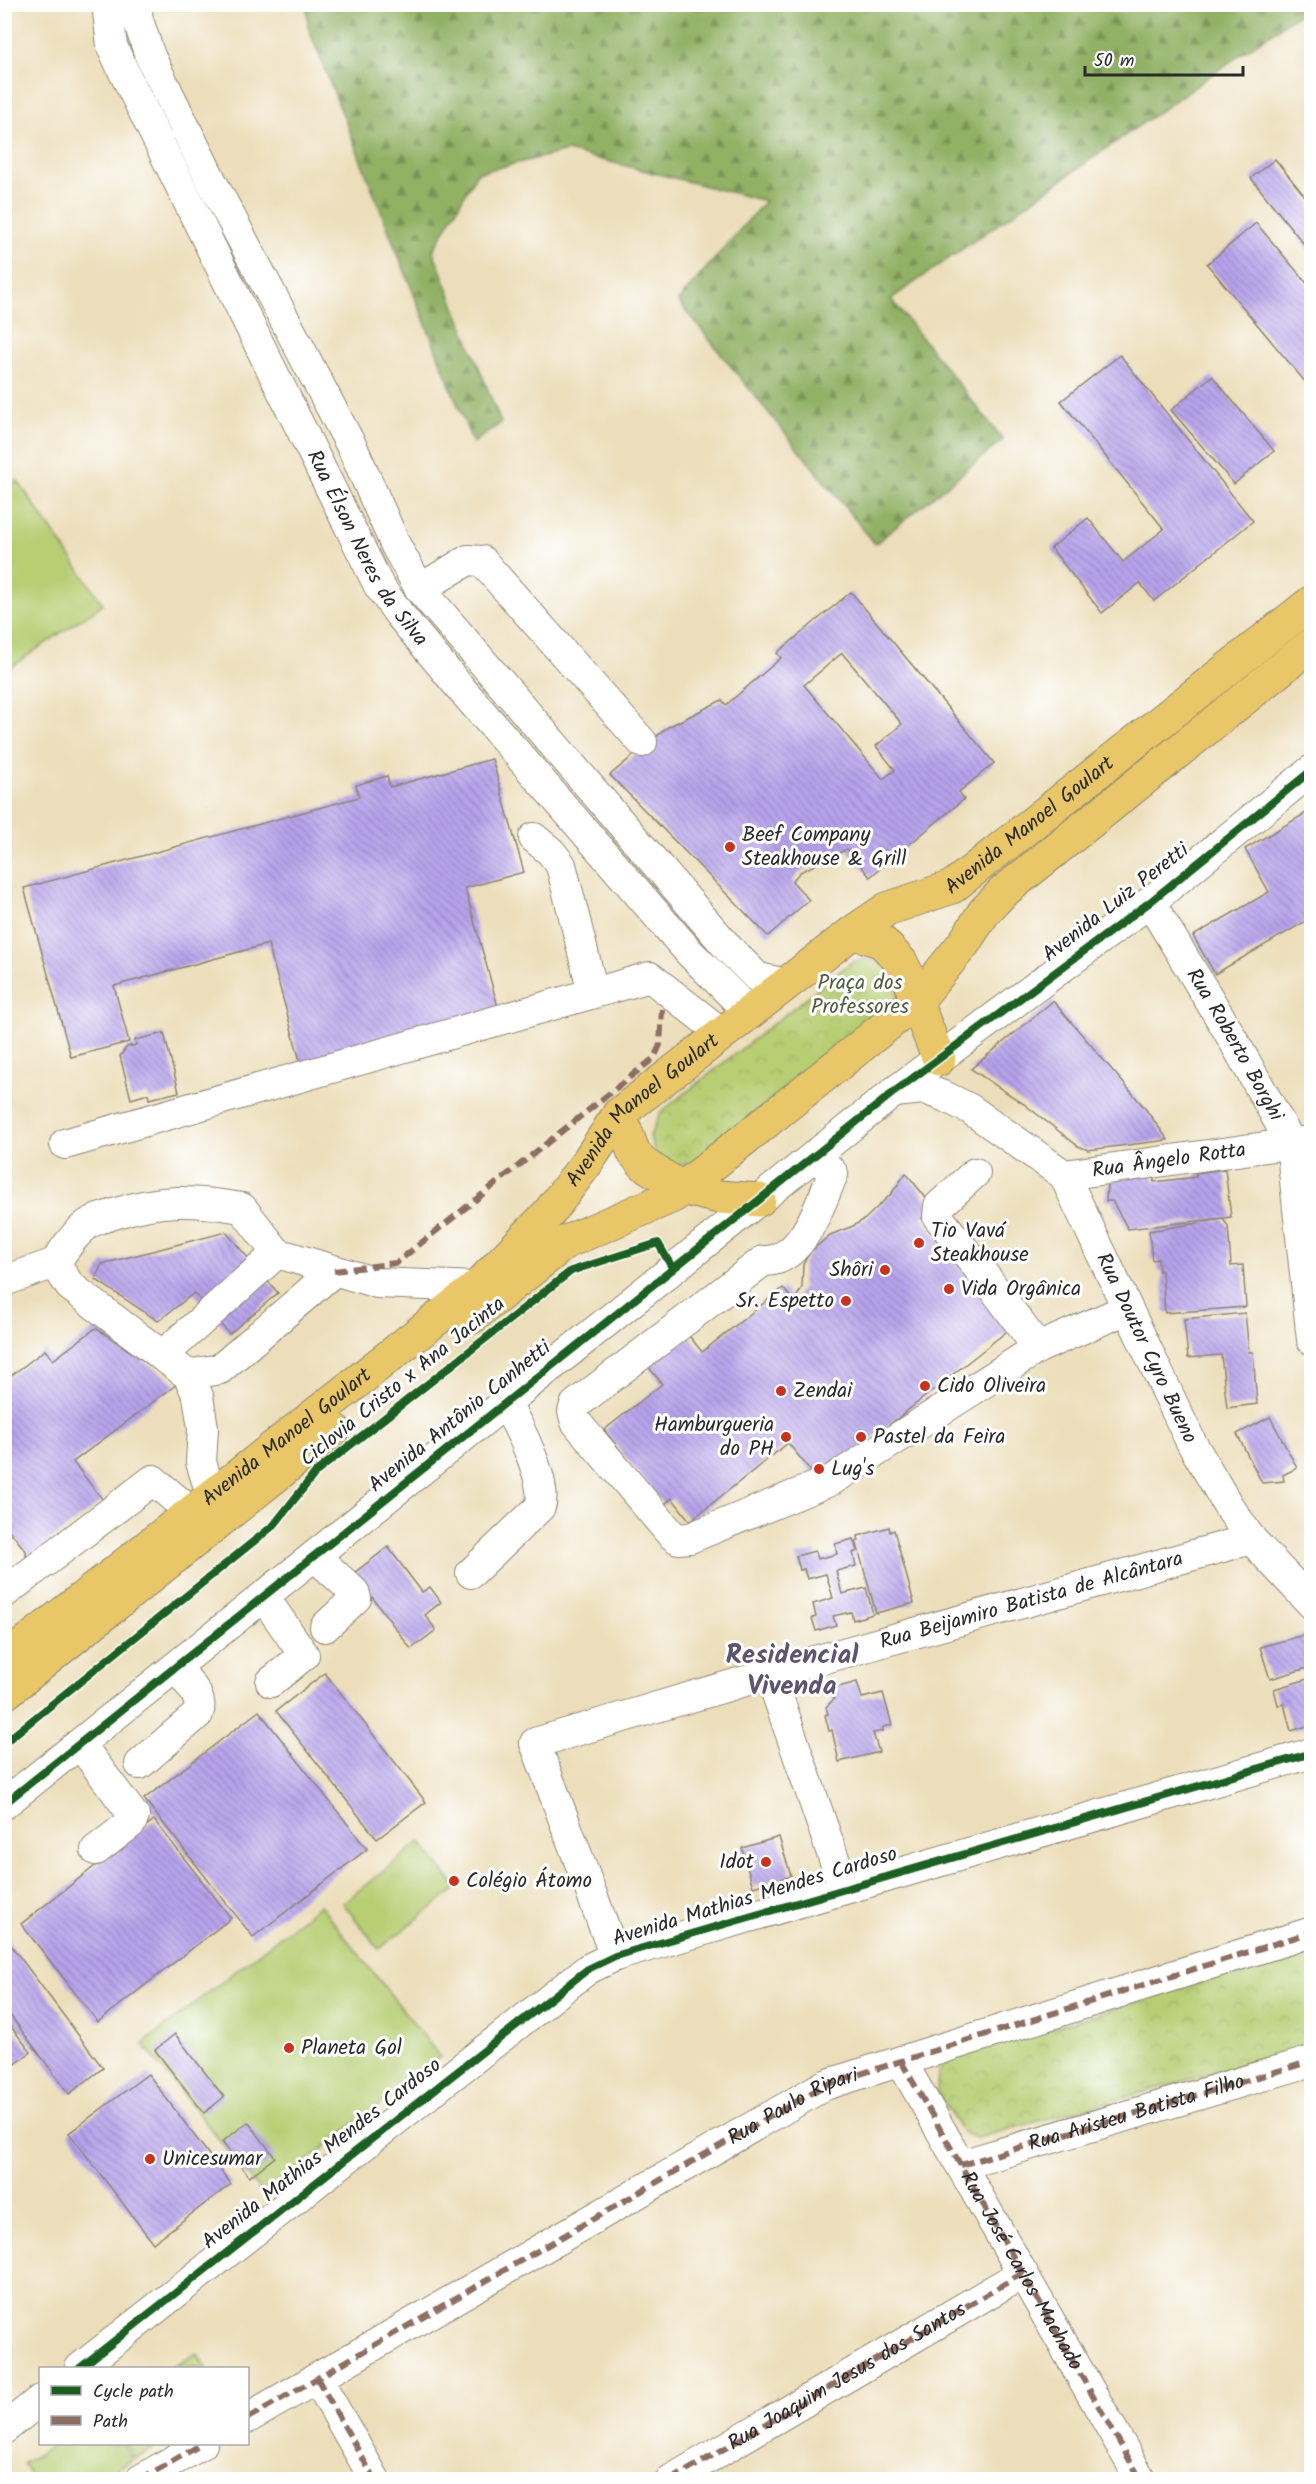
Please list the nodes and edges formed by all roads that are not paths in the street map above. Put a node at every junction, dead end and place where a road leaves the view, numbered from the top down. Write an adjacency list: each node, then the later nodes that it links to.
1 (107, 4): 9 (street, Rua Élson Neres da Silva)
2 (136, 4): 3 (street, Rua Élson Neres da Silva)
3 (420, 589): 6 (street); 8 (street, Rua Élson Neres da Silva)
4 (1311, 602): 12 (main road, Avenida Manoel Goulart)
5 (1311, 644): 15 (main road, Avenida Manoel Goulart)
6 (642, 742)
7 (1311, 770): 11 (street, Avenida Luiz Peretti)
8 (610, 809): 9 (street); 13 (street, Rua Élson Neres da Silva)
9 (584, 830): 16 (street, Rua Élson Neres da Silva)
10 (534, 838): 14 (street)
11 (1150, 902): 18 (street, Avenida Luiz Peretti); 22 (street, Rua Roberto Borghi)
12 (853, 932): 13 (main road, Avenida Manoel Goulart); 15 (main road)
13 (787, 984): 16 (main road, Avenida Manoel Goulart)
14 (594, 992): 17 (street); 23 (street)
15 (916, 1002): 18 (main road); 27 (main road, Avenida Manoel Goulart)
16 (750, 1012): 17 (main road, Avenida Manoel Goulart)
17 (723, 1034): 21 (main road, Avenida Manoel Goulart)
18 (939, 1059): 19 (street, Avenida Antônio Canhetti); 20 (street, Rua Doutor Cyro Bueno)
19 (894, 1092): 20 (street, Rua Doutor Cyro Bueno); 24 (street, Avenida Antônio Canhetti)
20 (970, 1109): 26 (street, Rua Doutor Cyro Bueno)
21 (619, 1114): 27 (main road); 33 (main road, Avenida Manoel Goulart)
22 (1301, 1142): 26 (street, Rua Ângelo Rotta); 35 (street, Rua Roberto Borghi)
23 (65, 1144)
24 (816, 1154): 28 (street, Avenida Antônio Canhetti); 36 (street)
25 (975, 1173): 36 (street)
26 (1064, 1175): 34 (street, Rua Doutor Cyro Bueno)
27 (682, 1188): 28 (main road); 52 (main road, Avenida Manoel Goulart)
28 (759, 1200): 39 (street, Avenida Antônio Canhetti)
29 (277, 1253): 30 (street); 31 (street); 37 (street)
30 (55, 1263): 32 (street); 37 (street)
31 (334, 1271): 33 (street); 38 (street)
32 (4, 1281)
33 (477, 1287): 40 (main road, Avenida Manoel Goulart)
34 (1127, 1309): 36 (street); 41 (street, Rua Doutor Cyro Bueno)
35 (1311, 1340)
36 (1038, 1348)
37 (162, 1356): 38 (street)
38 (188, 1375): 40 (street)
39 (506, 1404): 42 (street, Avenida Antônio Canhetti); 43 (street)
40 (202, 1505): 44 (street); 48 (main road, Avenida Manoel Goulart)
41 (1251, 1539): 46 (street, Rua Doutor Cyro Bueno); 50 (street, Rua Beijamiro Batista de Alcântara)
42 (315, 1556): 45 (street, Avenida Antônio Canhetti); 47 (street)
43 (471, 1573)
44 (4, 1593)
45 (264, 1597): 49 (street, Avenida Antônio Canhetti); 51 (street)
46 (1311, 1604)
47 (325, 1627)
48 (4, 1660)
49 (177, 1668): 53 (street, Avenida Antônio Canhetti); 55 (street)
50 (770, 1674): 58 (street); 60 (street, Rua Beijamiro Batista de Alcântara)
51 (271, 1682)
52 (4, 1694)
53 (80, 1744): 56 (street, Avenida Antônio Canhetti); 57 (street)
54 (1311, 1754): 58 (street, Avenida Mathias Mendes Cardoso)
55 (140, 1764)
56 (4, 1804)
57 (96, 1850)
58 (844, 1888): 60 (street, Avenida Mathias Mendes Cardoso)
59 (1311, 1932): 61 (street, Rua Paulo Ripari)
60 (615, 1956): 65 (street, Avenida Mathias Mendes Cardoso)
61 (901, 2061): 63 (street, Rua José Carlos Machado); 66 (street, Rua Paulo Ripari)
62 (1311, 2061): 63 (street, Rua Aristeu Batista Filho)
63 (961, 2164): 64 (street, Rua José Carlos Machado)
64 (1023, 2273): 73 (street, Rua Joaquim Jesus dos Santos); 74 (street, Rua José Carlos Machado)
65 (82, 2367)
66 (316, 2378): 68 (street, Rua Paulo Ripari); 72 (street)
67 (39, 2401): 69 (street)
68 (249, 2417)
69 (4, 2429)
70 (200, 2445): 71 (street)
71 (140, 2480)
72 (375, 2480)
73 (671, 2480)
74 (1141, 2480)

